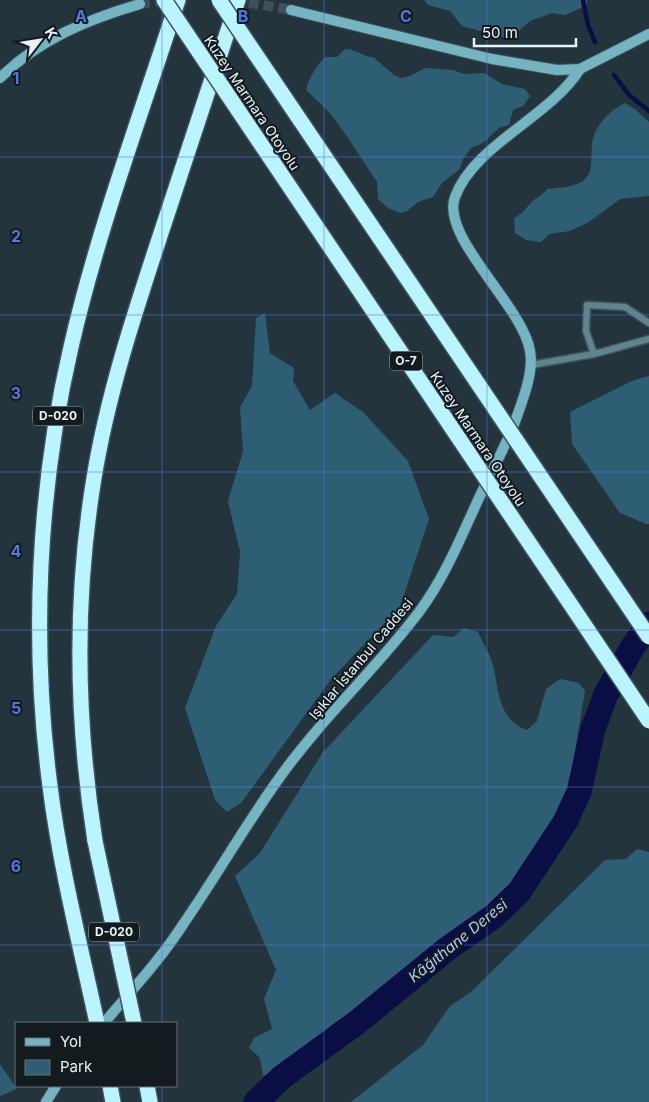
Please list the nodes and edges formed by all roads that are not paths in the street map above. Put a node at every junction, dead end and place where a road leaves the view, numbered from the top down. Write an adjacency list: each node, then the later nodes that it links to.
1 (164, 0): 15 (highway, Kuzey Marmara Otoyolu / O-7, bridge)
2 (178, 0): 16 (highway, D-020)
3 (219, 0): 14 (highway, bridge)
4 (238, 0): 18 (highway, D-020, bridge)
5 (140, 4): 9 (street)
6 (291, 10): 8 (street)
7 (649, 34): 8 (street)
8 (580, 69): 13 (street, Işıklar İstanbul Caddesi)
9 (0, 78)
10 (649, 323): 12 (lane)
11 (649, 339): 12 (lane)
12 (594, 354): 13 (lane)
13 (531, 365): 17 (street, Işıklar İstanbul Caddesi)
14 (649, 637)
15 (649, 721)
16 (97, 1022)
17 (105, 1022)
18 (134, 1022)
19 (55, 1087): 22 (street)
20 (110, 1087): 23 (highway)
21 (147, 1087): 24 (highway)
22 (46, 1102)
23 (113, 1102)
24 (150, 1102)

